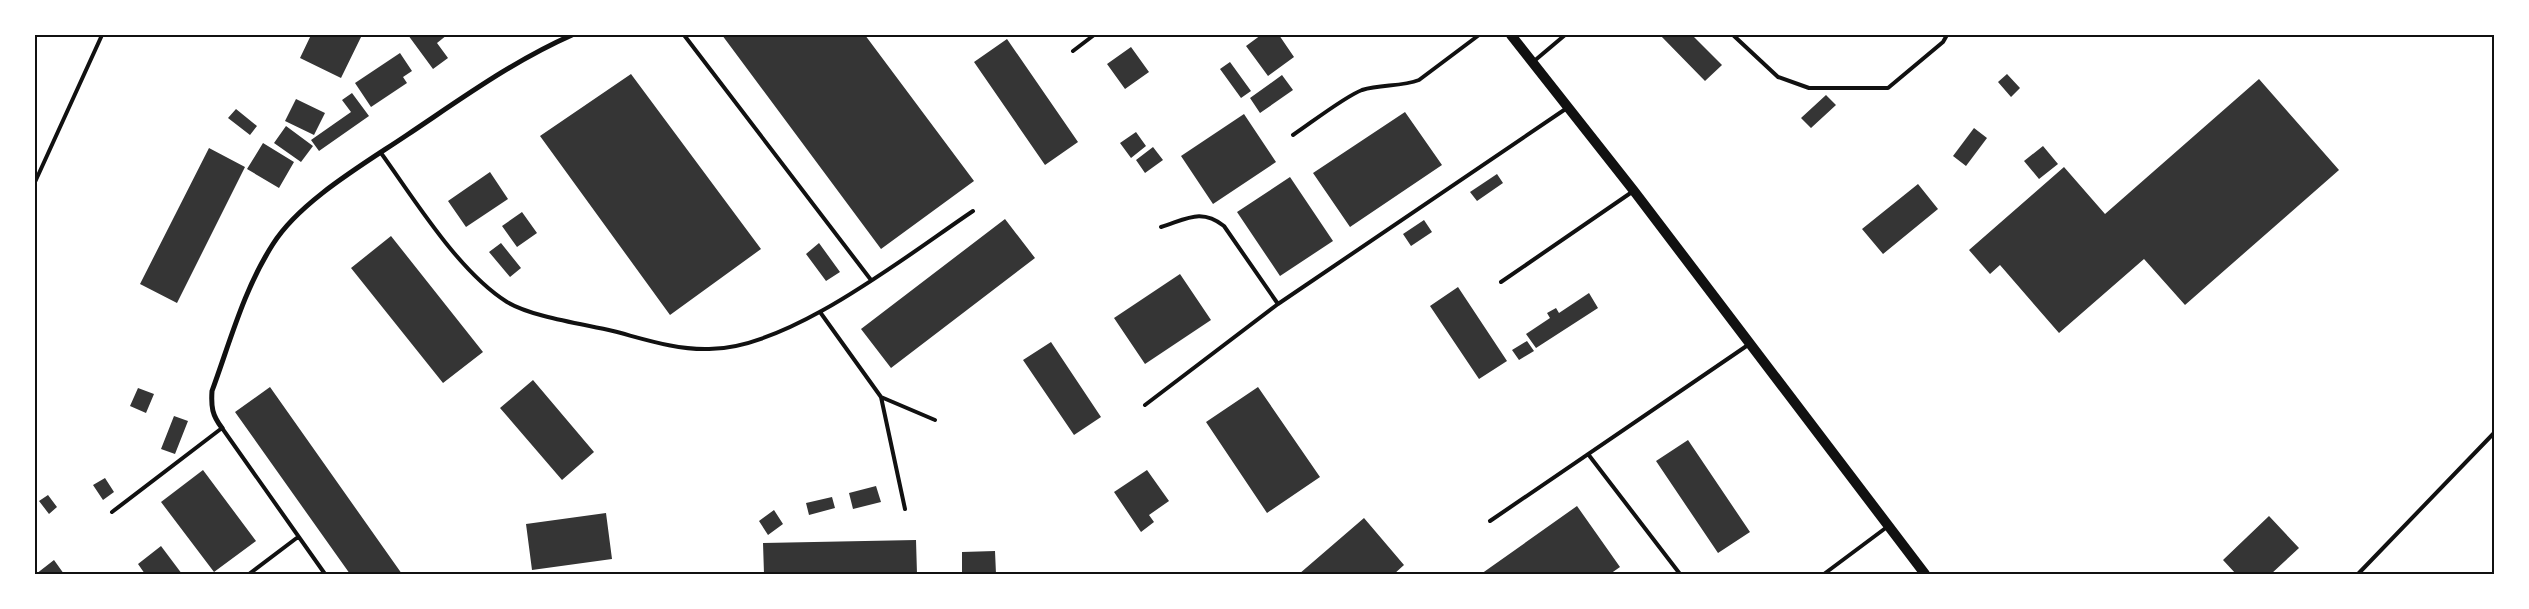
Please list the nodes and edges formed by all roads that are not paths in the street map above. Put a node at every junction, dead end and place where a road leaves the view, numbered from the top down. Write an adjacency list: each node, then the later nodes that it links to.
1 (102, 35): 15 (lane)
2 (572, 35): 14 (street)
3 (684, 35): 19 (lane)
4 (1094, 35): 10 (lane)
5 (1478, 35): 13 (lane)
6 (1511, 35): 11 (main road)
7 (1565, 35): 11 (lane)
8 (1733, 35): 9 (lane)
9 (1947, 35)
10 (1073, 51)
11 (1533, 62): 12 (main road)
12 (1569, 107): 16 (main road); 21 (lane)
13 (1293, 135)
14 (381, 153): 22 (lane); 27 (street)
15 (35, 182)
16 (1634, 191): 20 (lane); 23 (main road)
17 (973, 211): 19 (lane)
18 (1161, 227): 21 (lane)
19 (871, 280): 22 (lane)
20 (1501, 282)
21 (1278, 304): 25 (lane)
22 (820, 312): 24 (lane)
23 (1750, 343): 29 (lane); 33 (main road)
24 (881, 398): 26 (lane); 30 (lane)
25 (1145, 405)
26 (935, 420)
27 (222, 428): 31 (lane); 34 (lane)
28 (2494, 433): 40 (lane)
29 (1588, 454): 32 (lane); 37 (lane)
30 (905, 510)
31 (112, 512)
32 (1490, 521)
33 (1889, 526): 38 (lane); 39 (main road)
34 (298, 537): 35 (lane); 36 (lane)
35 (249, 574)
36 (325, 574)
37 (1680, 574)
38 (1824, 574)
39 (1925, 574)
40 (2358, 574)

